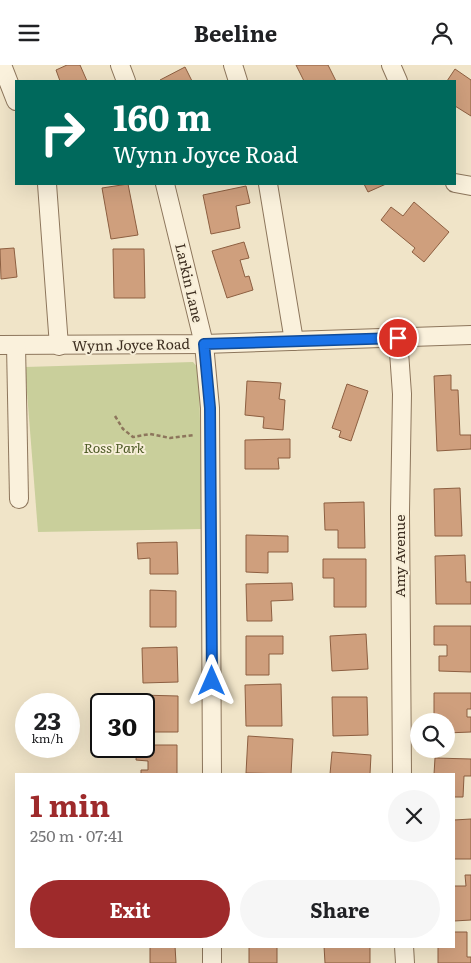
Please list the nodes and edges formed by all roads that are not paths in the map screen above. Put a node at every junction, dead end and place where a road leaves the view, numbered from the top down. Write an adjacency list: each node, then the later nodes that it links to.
1 (2, 65): 8 (street)
2 (120, 65): 5 (street)
3 (233, 65): 6 (street)
4 (392, 65): 7 (street)
5 (126, 80)
6 (238, 80)
7 (398, 80)
8 (15, 98)
9 (456, 183): 13 (street)
10 (46, 185): 19 (street)
11 (165, 185): 17 (street, Larkin Lane)
12 (268, 185): 16 (street)
13 (471, 186)
14 (471, 335): 15 (street, Wynn Joyce Road)
15 (398, 338): 16 (street, Wynn Joyce Road); 22 (street, Amy Avenue)
16 (294, 341): 17 (street, Wynn Joyce Road)
17 (204, 344): 19 (street, Wynn Joyce Road); 21 (street, Larkin Lane)
18 (8, 345): 19 (street, Wynn Joyce Road); 20 (street)
19 (59, 345)
20 (19, 499)
21 (212, 773)
22 (402, 773)
23 (212, 948): 25 (street)
24 (404, 948): 26 (street)
25 (212, 963)
26 (405, 963)

